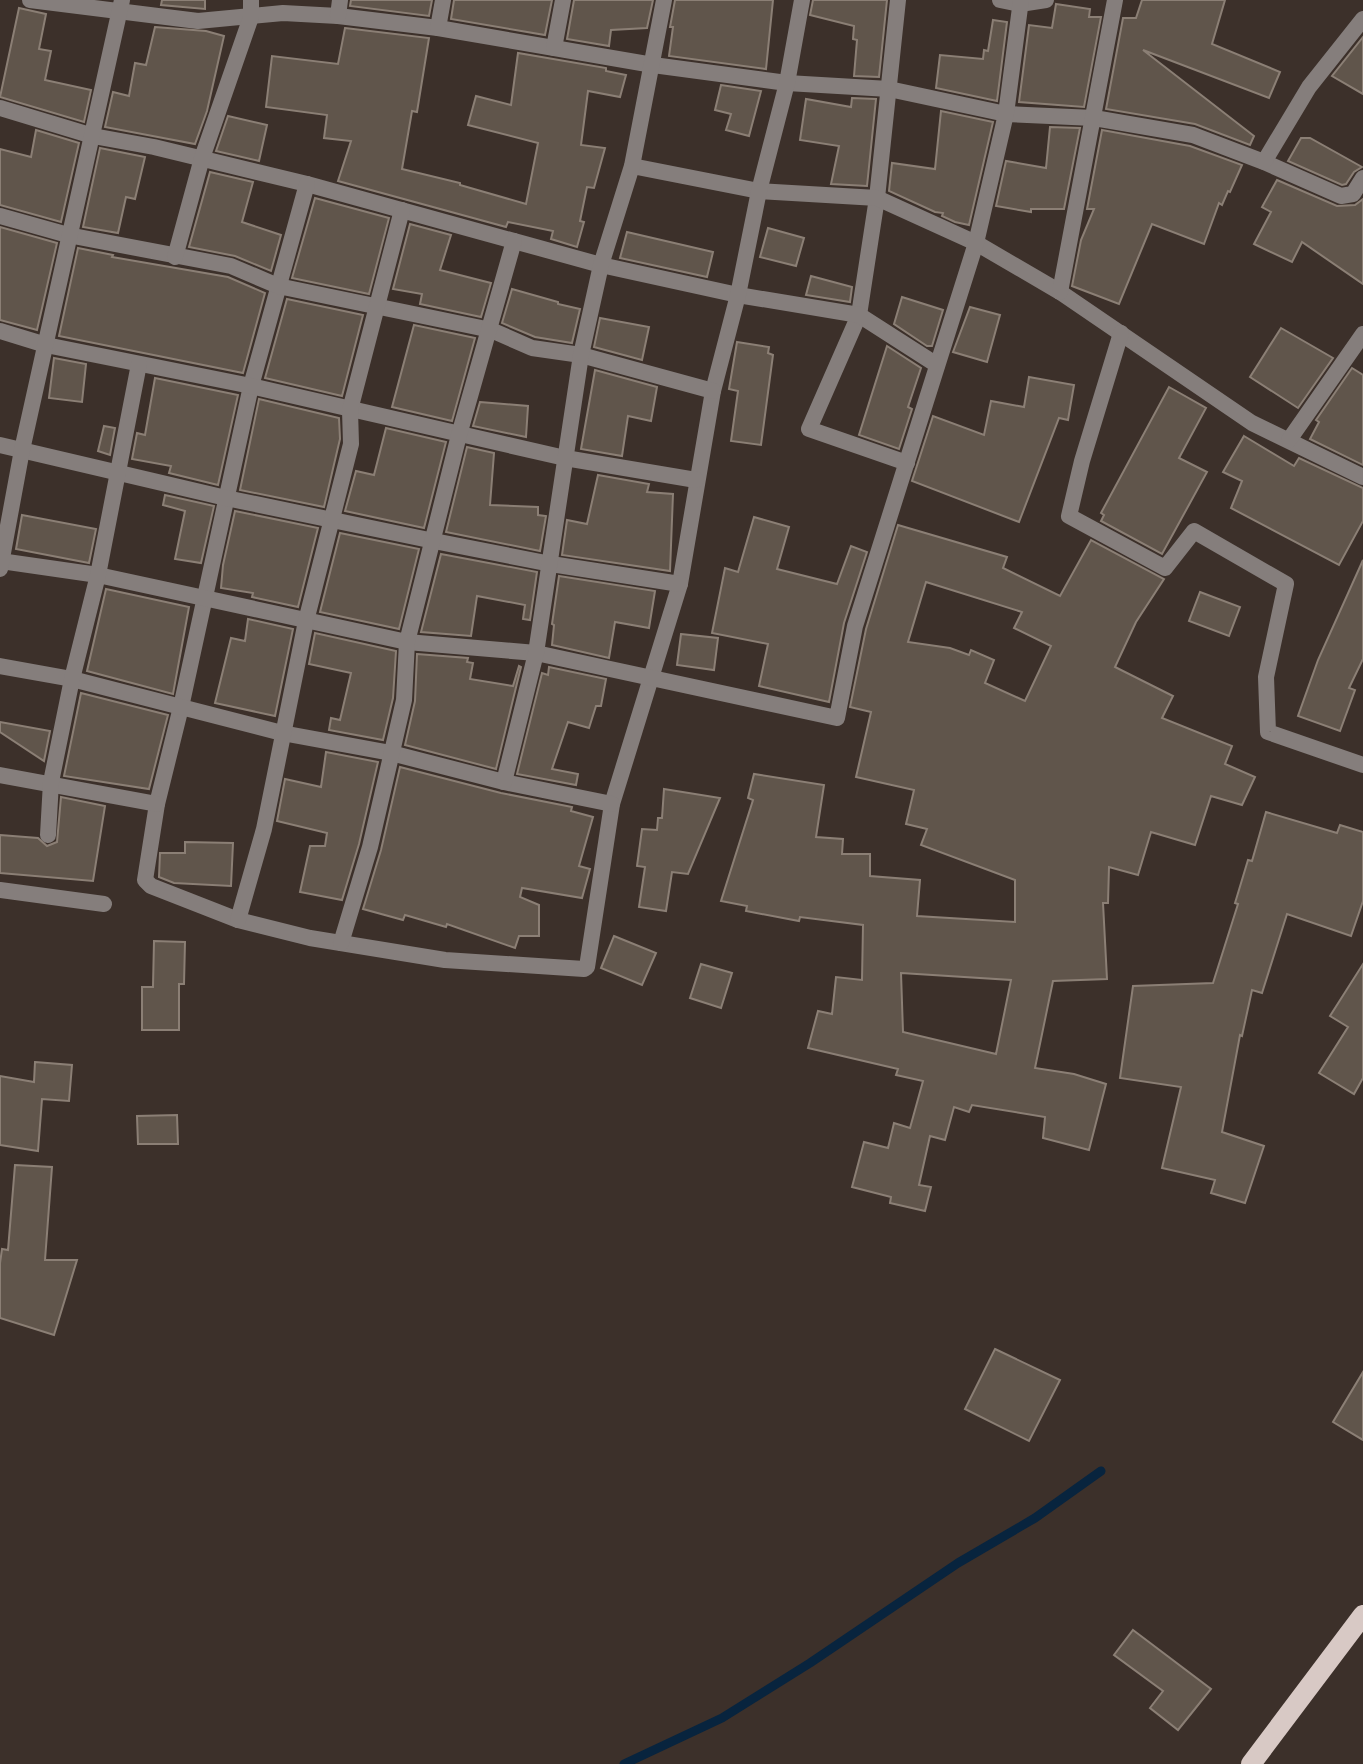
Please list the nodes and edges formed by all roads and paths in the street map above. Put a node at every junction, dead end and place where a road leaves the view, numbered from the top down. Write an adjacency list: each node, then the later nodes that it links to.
1 (30, 0): 11 (street)
2 (443, 0): 15 (street)
3 (563, 0): 16 (street)
4 (664, 0): 17 (street)
5 (802, 0): 18 (street)
6 (898, 0): 19 (street)
7 (1000, 0): 10 (street)
8 (1046, 0): 10 (street)
9 (1115, 0): 22 (street)
10 (1021, 2): 21 (street)
11 (121, 7): 12 (street); 23 (street)
12 (251, 8): 13 (street); 24 (street)
13 (339, 8): 15 (street)
14 (1363, 19): 25 (street)
15 (438, 28): 16 (street)
16 (554, 48): 17 (street)
17 (653, 65): 18 (street); 26 (street)
18 (787, 83): 19 (street); 29 (street)
19 (889, 89): 21 (street); 30 (street)
20 (0, 108): 23 (street)
21 (1006, 114): 22 (street); 35 (street)
22 (1094, 118): 25 (street); 39 (street)
23 (93, 136): 24 (street); 33 (street)
24 (202, 158): 28 (street); 36 (street)
25 (1264, 162): 27 (street)
26 (632, 166): 29 (street); 37 (street)
27 (1363, 178)
28 (307, 184): 31 (street); 38 (street)
29 (759, 191): 30 (street); 40 (street)
30 (877, 198): 35 (street); 42 (street)
31 (402, 210): 34 (street); 41 (street)
32 (0, 216): 33 (street)
33 (68, 235): 36 (street); 47 (street)
34 (514, 241): 37 (street); 43 (street)
35 (976, 243): 39 (street); 50 (street)
36 (175, 257): 38 (street)
37 (601, 265): 40 (street); 48 (street)
38 (278, 286): 41 (street); 51 (street)
39 (1060, 292): 45 (street)
40 (738, 295): 42 (street); 52 (street)
41 (375, 306): 43 (street); 53 (street)
42 (859, 315): 50 (street); 59 (street)
43 (491, 330): 48 (street); 54 (street)
44 (0, 331): 47 (street)
45 (1121, 333): 55 (street); 80 (street)
46 (1363, 334): 55 (street)
47 (46, 345): 49 (street); 57 (street)
48 (581, 355): 52 (street); 58 (street)
49 (139, 364): 51 (street); 60 (street)
50 (937, 365): 59 (street)
51 (251, 386): 53 (street); 63 (street)
52 (713, 391): 62 (street)
53 (350, 410): 54 (street); 64 (street)
54 (459, 435): 58 (street); 65 (street)
55 (1289, 440): 61 (street)
56 (0, 445): 57 (street)
57 (22, 450): 60 (street); 66 (street)
58 (565, 458): 62 (street); 67 (street)
59 (907, 463): 75 (street)
60 (119, 472): 63 (street); 68 (street)
61 (1363, 477)
62 (696, 480): 69 (street)
63 (226, 498): 64 (street); 70 (street)
64 (334, 519): 65 (street); 71 (street)
65 (434, 541): 67 (street); 72 (street)
66 (1, 564): 68 (street)
67 (551, 564): 69 (street); 73 (street)
68 (98, 575): 70 (street); 76 (street)
69 (680, 584): 75 (street)
70 (205, 600): 71 (street); 77 (street)
71 (306, 621): 72 (street); 78 (street)
72 (407, 642): 73 (street); 79 (street)
73 (536, 653): 75 (street); 83 (street)
74 (0, 666): 76 (street)
75 (652, 677): 85 (street)
76 (72, 679): 77 (street); 82 (street)
77 (181, 707): 78 (street); 84 (street)
78 (282, 733): 79 (street); 89 (street)
79 (391, 753): 83 (street); 90 (street)
80 (1363, 765)
81 (0, 775): 82 (street)
82 (51, 782): 84 (street); 86 (street)
83 (504, 782): 85 (street)
84 (157, 804): 89 (street)
85 (612, 804): 90 (street)
86 (48, 835)
87 (0, 890): 88 (street)
88 (104, 904)
89 (238, 920): 90 (street)
90 (341, 943)
91 (1363, 1615): 92 (main road)
92 (1251, 1764)

